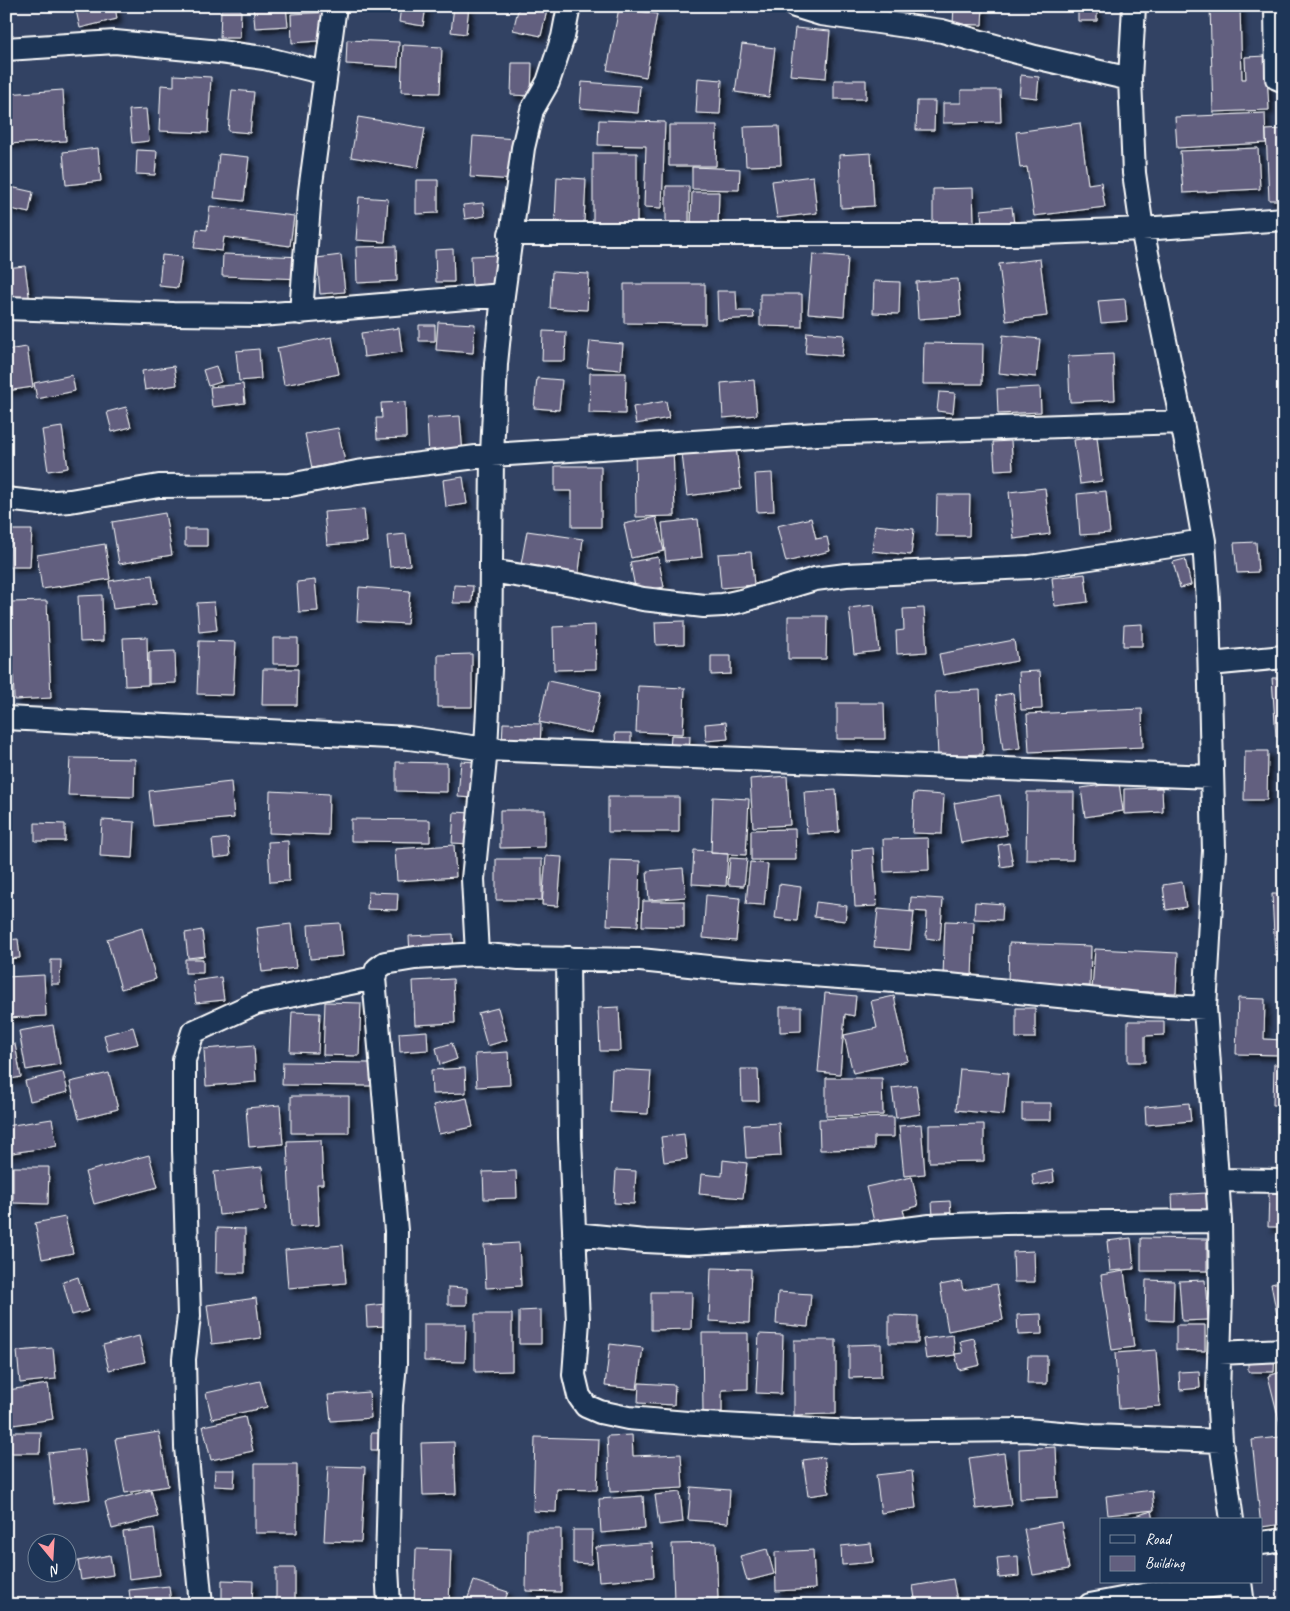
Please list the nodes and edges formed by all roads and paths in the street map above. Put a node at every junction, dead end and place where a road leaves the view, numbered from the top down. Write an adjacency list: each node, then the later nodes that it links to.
1 (336, 6): 7 (street)
2 (569, 6): 12 (street)
3 (795, 6): 8 (street)
4 (1134, 6): 8 (street)
5 (1276, 6): 9 (street)
6 (6, 49): 7 (street)
7 (326, 73): 15 (street)
8 (1130, 79): 11 (street)
9 (1284, 81)
10 (1284, 219): 11 (street)
11 (1142, 229): 12 (street); 16 (street)
12 (510, 234): 13 (street)
13 (502, 294): 15 (street); 17 (street)
14 (6, 308): 15 (street)
15 (301, 312)
16 (1182, 422): 17 (street); 19 (street)
17 (492, 455): 18 (street); 20 (street)
18 (6, 499)
19 (1204, 541): 20 (street); 22 (street)
20 (491, 571): 24 (street)
21 (1284, 657): 22 (street)
22 (1210, 664): 25 (street)
23 (6, 718): 24 (street)
24 (486, 748): 25 (street); 26 (street)
25 (1212, 777): 29 (street)
26 (477, 954): 27 (street); 28 (street)
27 (568, 958): 29 (street); 33 (street)
28 (374, 978): 41 (street); 42 (street)
29 (1204, 1008): 30 (street)
30 (1217, 1180): 31 (street); 32 (street)
31 (1284, 1181)
32 (1220, 1221): 33 (street); 35 (street)
33 (574, 1234): 36 (street)
34 (1284, 1350): 35 (street)
35 (1219, 1353): 36 (street)
36 (1221, 1441): 37 (street)
37 (1232, 1518)
38 (1284, 1540): 39 (street)
39 (1262, 1542)
40 (1241, 1590): 43 (street)
41 (201, 1605)
42 (389, 1605)
43 (1090, 1605)

